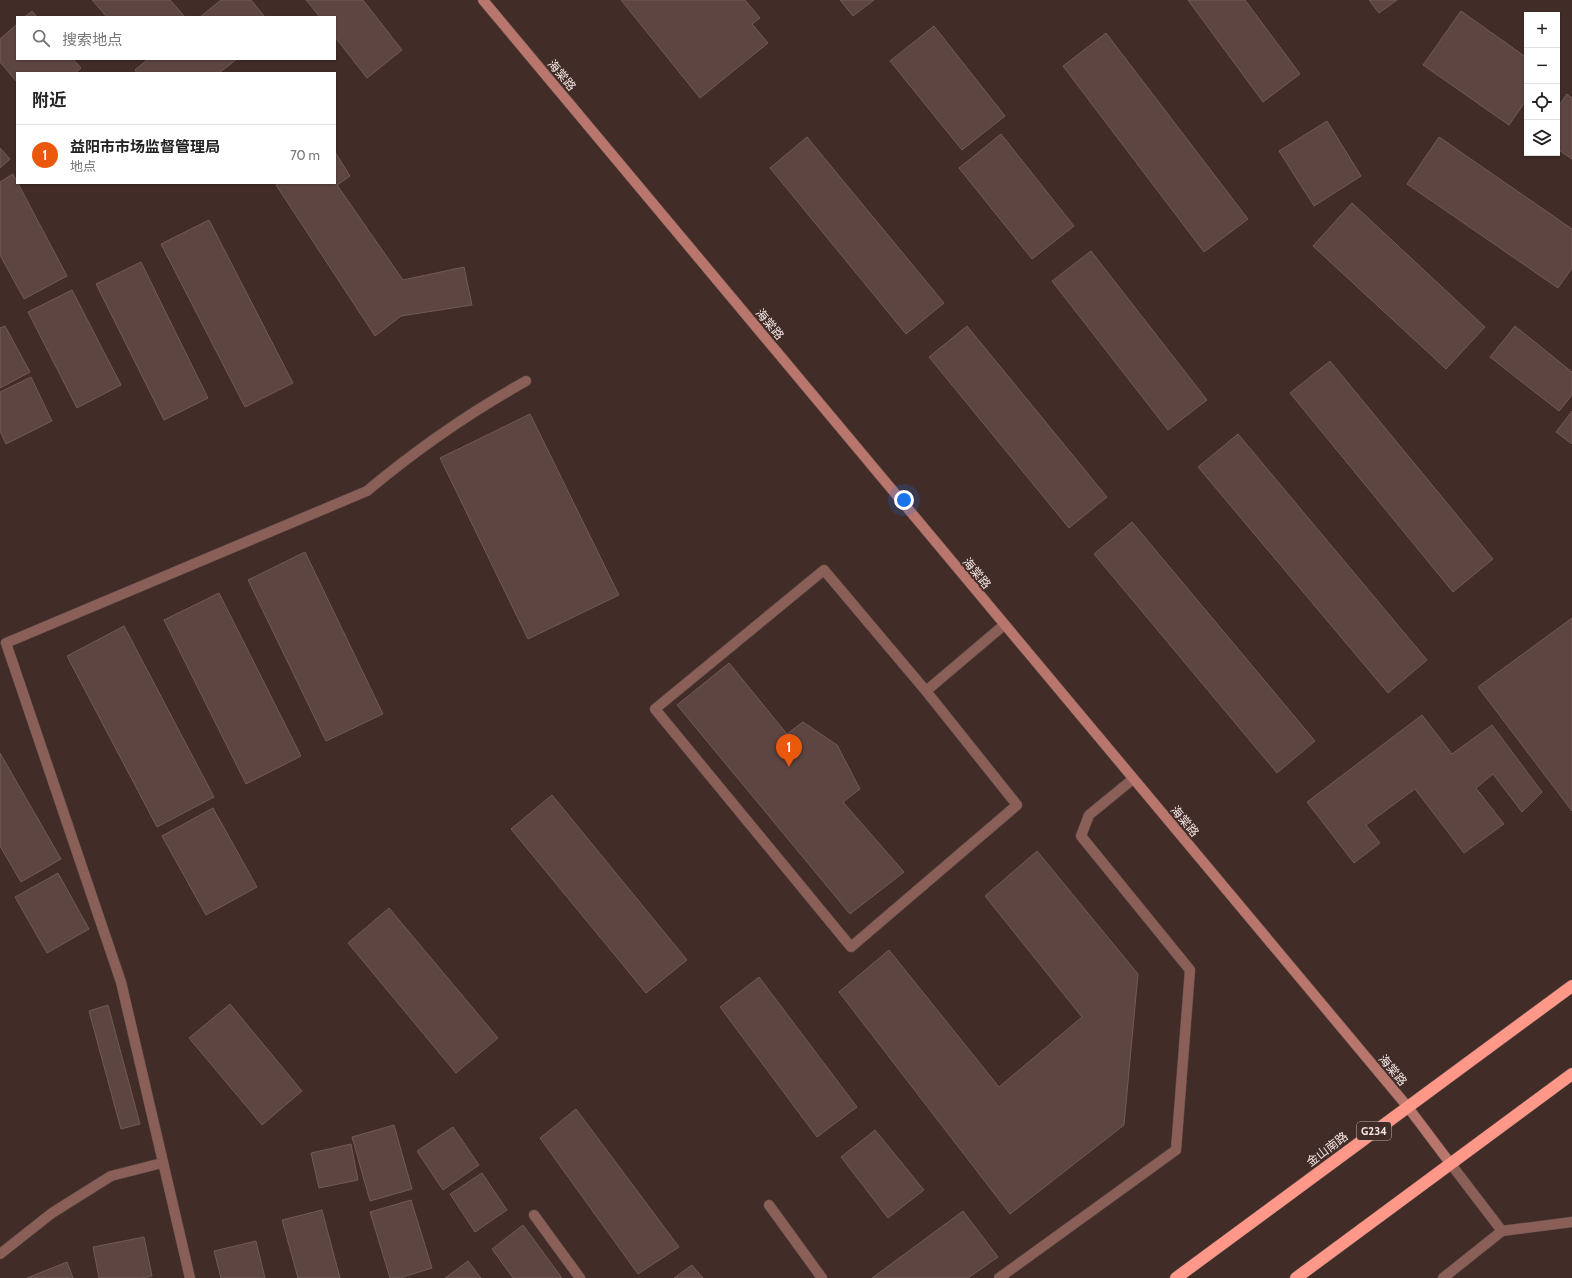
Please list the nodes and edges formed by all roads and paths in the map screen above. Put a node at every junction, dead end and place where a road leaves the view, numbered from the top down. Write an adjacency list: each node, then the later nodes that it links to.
1 (482, 0): 3 (street, 海棠路)
2 (526, 382): 9 (street)
3 (1004, 625): 4 (street); 5 (street, 海棠路)
4 (926, 691): 4 (street)
5 (1133, 779): 8 (street, 海棠路); 19 (street)
6 (1572, 986): 8 (highway, 金山南路 / G234)
7 (1572, 1074): 10 (highway)
8 (1407, 1106): 10 (street, 海棠路); 20 (highway, 金山南路 / G234)
9 (162, 1163): 15 (street); 16 (street)
10 (1450, 1163): 14 (street); 21 (highway)
11 (769, 1205): 18 (street)
12 (534, 1215): 17 (street)
13 (1572, 1222): 14 (street)
14 (1502, 1231): 22 (street)
15 (0, 1254)
16 (190, 1278)
17 (580, 1278)
18 (822, 1278)
19 (999, 1278)
20 (1176, 1278)
21 (1296, 1278)
22 (1443, 1278)

